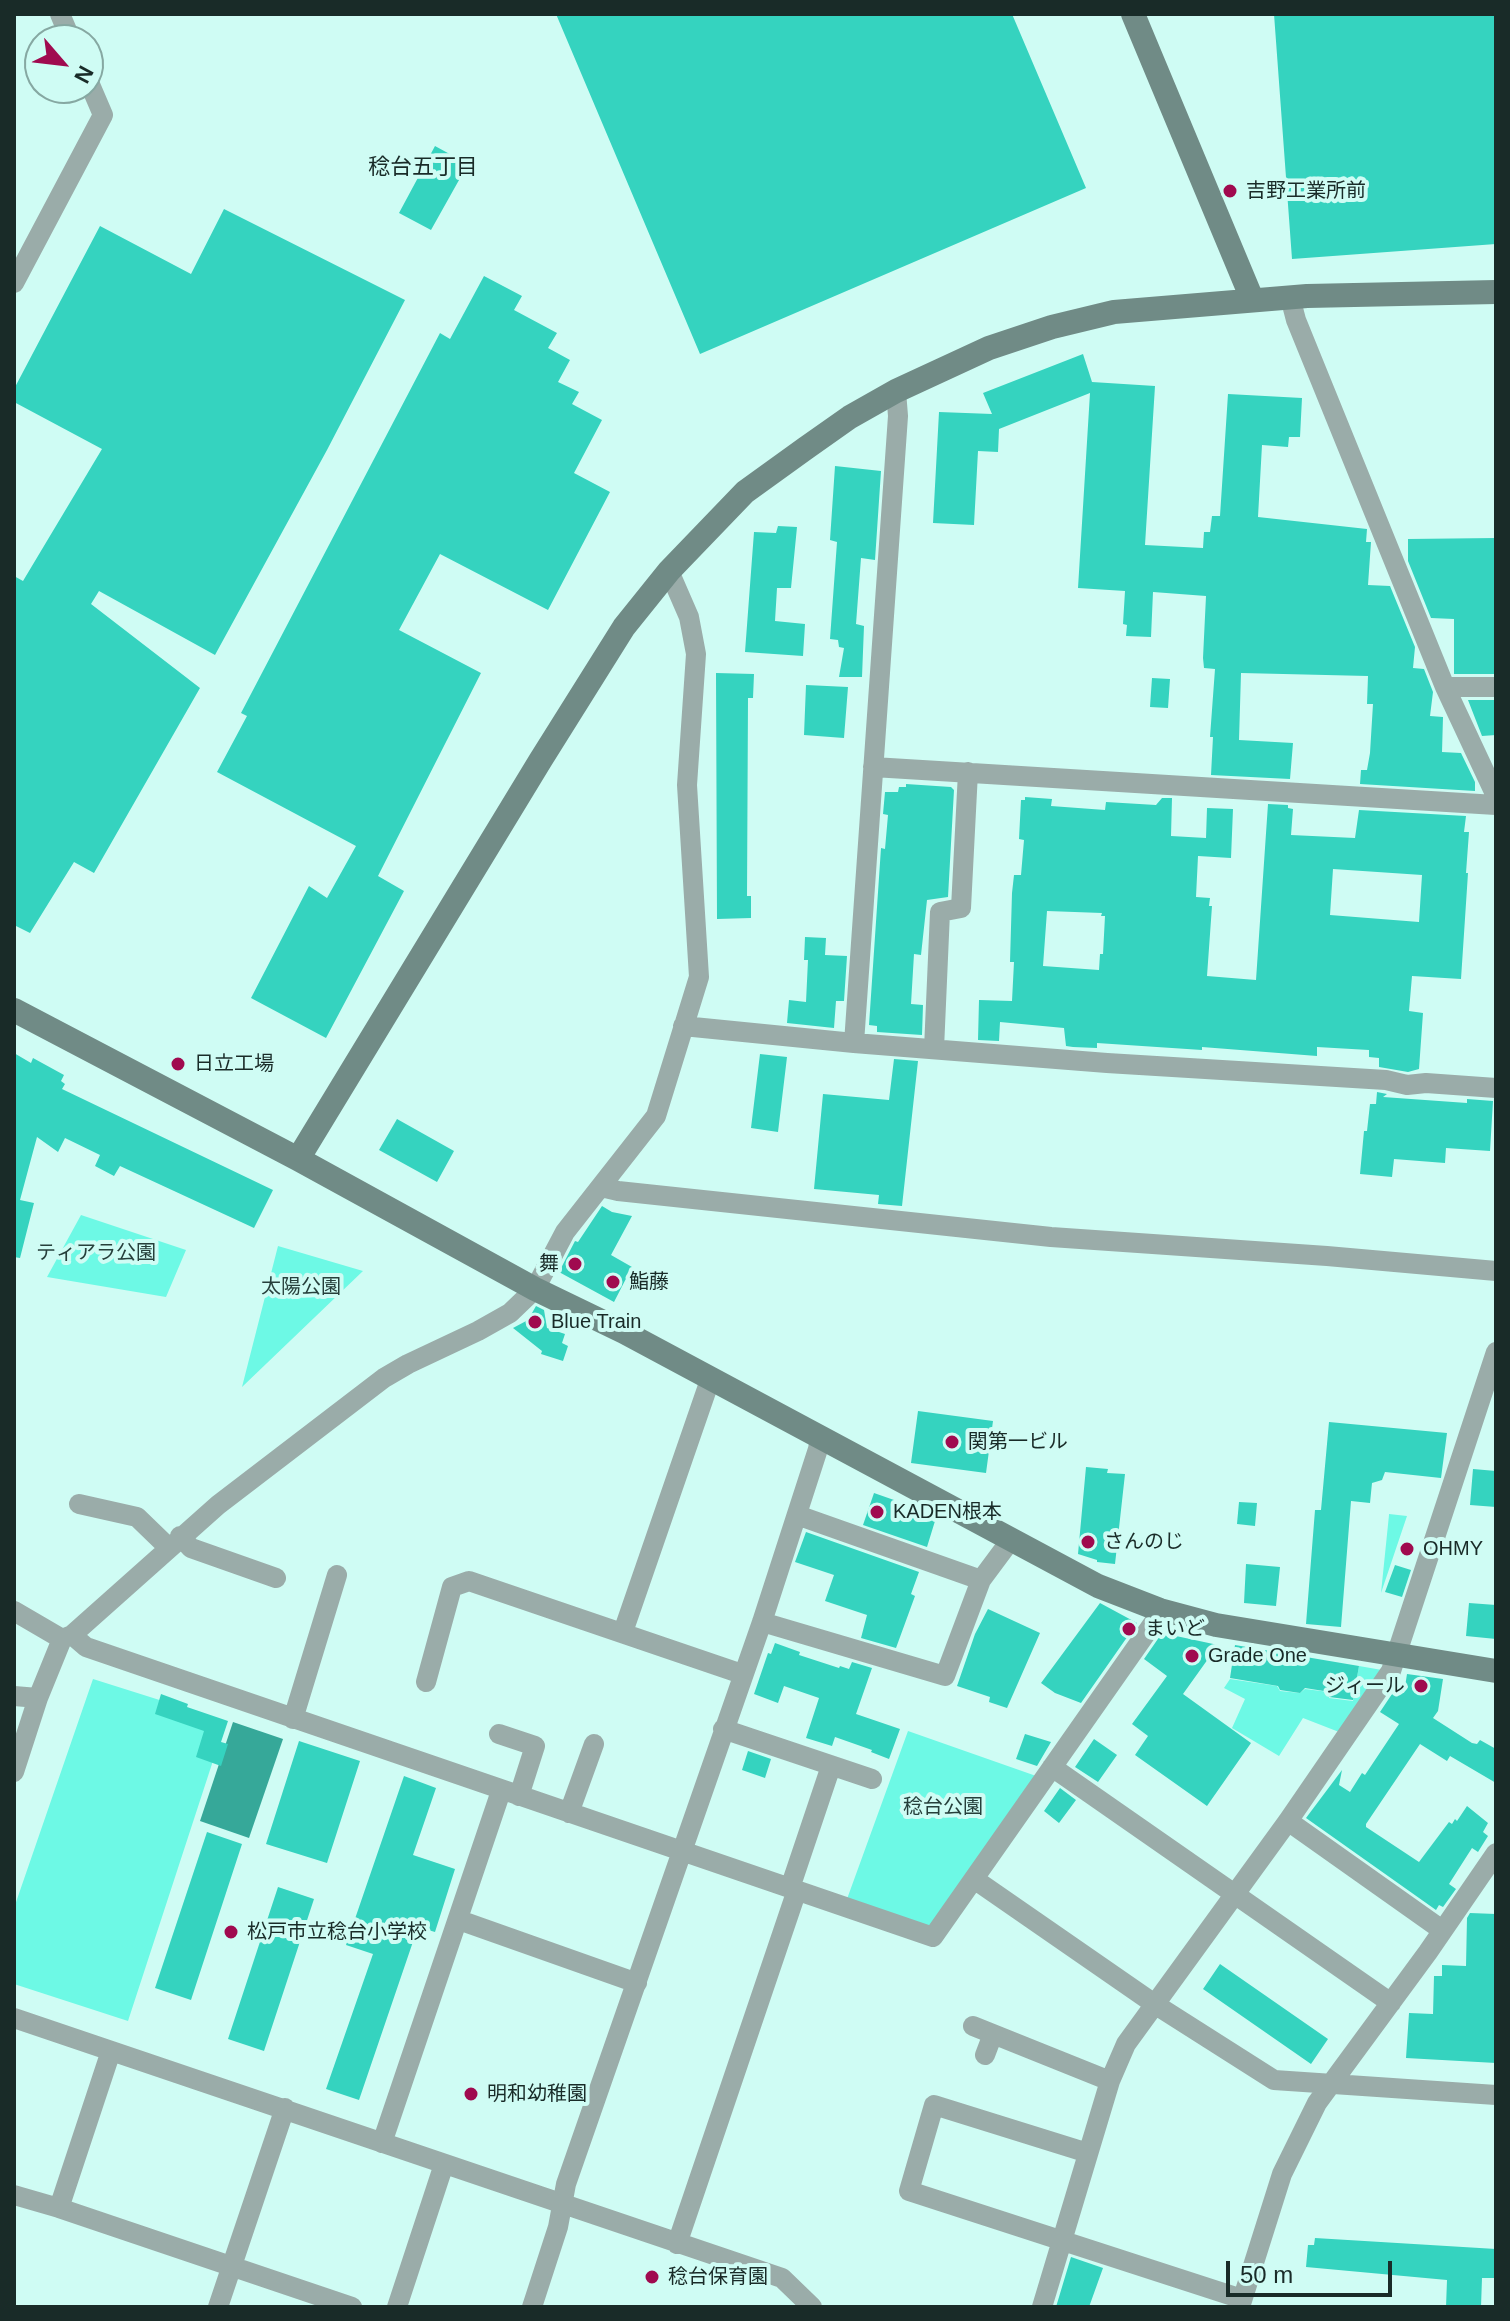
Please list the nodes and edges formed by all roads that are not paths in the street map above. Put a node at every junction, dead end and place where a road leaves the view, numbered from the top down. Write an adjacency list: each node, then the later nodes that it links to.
1 (1133, 14): 6 (street)
2 (98, 104): 3 (street)
3 (14, 283)
4 (1496, 292): 5 (street)
5 (1290, 297): 6 (street); 9 (street)
6 (1252, 299): 7 (street)
7 (896, 391): 8 (street); 11 (street)
8 (669, 571): 16 (street); 20 (street)
9 (1445, 687): 10 (street); 13 (street)
10 (1496, 687)
11 (873, 767): 12 (street); 17 (street)
12 (968, 772): 14 (street); 18 (street)
13 (1496, 796)
14 (1496, 805)
15 (14, 1010): 20 (street)
16 (683, 1026): 17 (street); 21 (street)
17 (854, 1043): 18 (street)
18 (934, 1049): 19 (street)
19 (1496, 1088)
20 (298, 1159): 23 (street)
21 (601, 1187): 22 (street); 23 (street)
22 (1496, 1271)
23 (535, 1289): 26 (street); 31 (street)
24 (1496, 1352): 25 (street)
25 (1493, 1377): 40 (street)
26 (710, 1380): 27 (street); 38 (street)
27 (820, 1438): 29 (street); 30 (street)
28 (79, 1504): 31 (street)
29 (797, 1515): 34 (street); 37 (street)
30 (1010, 1541): 34 (street); 35 (street)
31 (174, 1542): 33 (street); 39 (street)
32 (337, 1575): 46 (street)
33 (276, 1578)
34 (981, 1580): 37 (street)
35 (1160, 1610): 40 (street); 51 (street)
36 (14, 1611): 39 (street)
37 (762, 1622): 42 (street)
38 (623, 1632): 42 (street); 43 (street)
39 (67, 1637): 45 (street); 46 (street)
40 (1397, 1654): 41 (street); 56 (street)
41 (1496, 1671)
42 (742, 1674): 47 (street)
43 (426, 1682)
44 (14, 1696): 45 (street)
45 (38, 1698): 52 (street)
46 (293, 1719): 54 (street)
47 (723, 1729): 50 (street); 57 (street)
48 (499, 1734): 54 (street)
49 (594, 1744): 55 (street)
50 (831, 1766): 53 (street); 60 (street)
51 (1052, 1767): 59 (street); 61 (street)
52 (14, 1772)
53 (872, 1779)
54 (510, 1794): 55 (street); 62 (street)
55 (569, 1813): 57 (street)
56 (1288, 1821): 61 (street); 63 (street)
57 (681, 1852): 60 (street); 64 (street)
58 (1496, 1853): 63 (street)
59 (974, 1879): 60 (street); 66 (street)
60 (794, 1889): 83 (street)
61 (1235, 1895): 65 (street); 66 (street)
62 (459, 1920): 64 (street); 76 (street)
63 (1442, 1930): 65 (street)
64 (637, 1983): 80 (street)
65 (1391, 2003): 73 (street)
66 (1156, 2005): 72 (street); 73 (street)
67 (14, 2018): 70 (street)
68 (973, 2026): 69 (street)
69 (993, 2034): 71 (street); 72 (street)
70 (111, 2051): 75 (street); 81 (street)
71 (985, 2055)
72 (1110, 2081): 77 (street)
73 (1331, 2086): 74 (street); 85 (street)
74 (1496, 2095)
75 (285, 2108): 76 (street); 84 (street)
76 (382, 2143): 78 (street)
77 (1088, 2153): 82 (street); 82 (street)
78 (444, 2164): 80 (street); 89 (street)
79 (14, 2195): 81 (street)
80 (563, 2205): 83 (street); 90 (street)
81 (59, 2208): 84 (street)
82 (1062, 2239): 85 (street); 91 (street)
83 (677, 2244): 86 (street)
84 (232, 2266): 87 (street); 88 (street)
85 (1241, 2303)
86 (806, 2305)
87 (218, 2307)
88 (352, 2307)
89 (397, 2307)
90 (532, 2307)
91 (1042, 2307)

